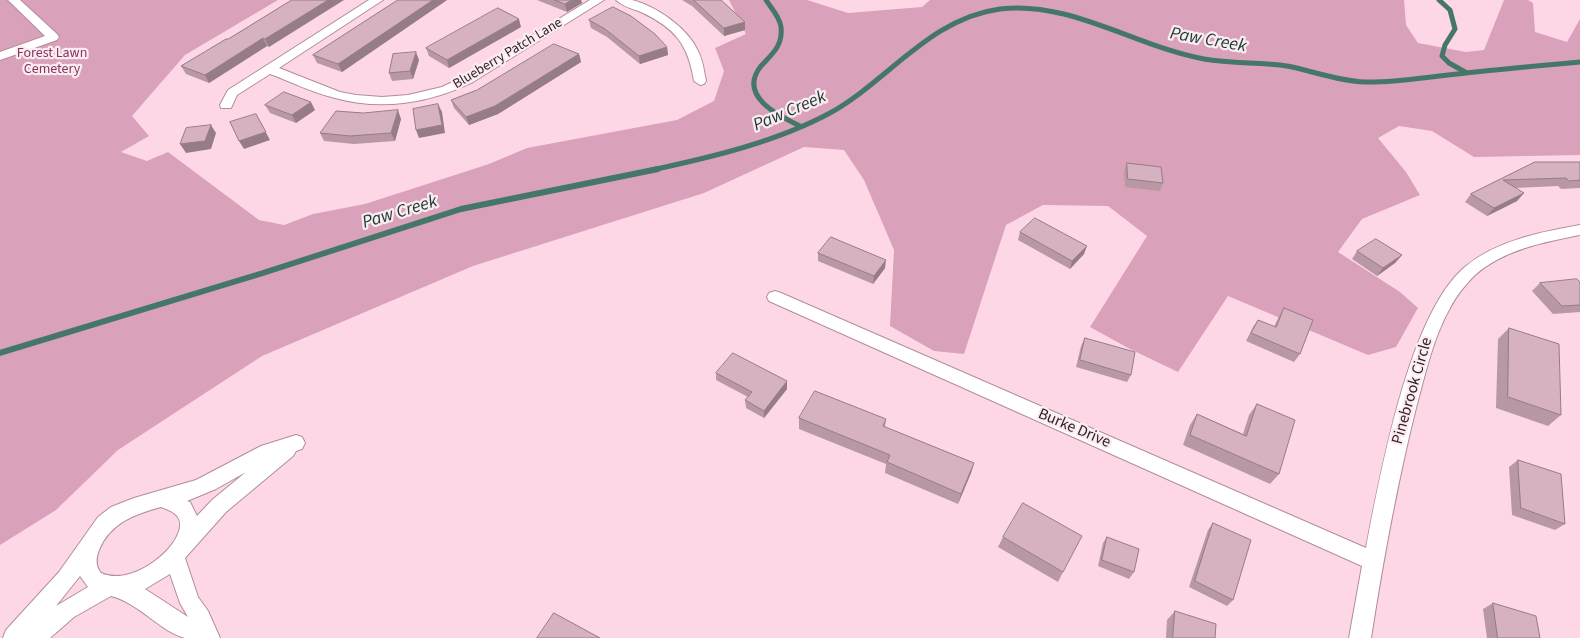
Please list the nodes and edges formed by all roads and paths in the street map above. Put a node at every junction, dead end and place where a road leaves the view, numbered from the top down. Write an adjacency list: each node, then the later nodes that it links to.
1 (14, 0): 5 (street)
2 (377, 0): 6 (street)
3 (598, 0): 6 (street, Blueberry Patch Lane)
4 (622, 0): 7 (street)
5 (0, 56)
6 (269, 69): 8 (street)
7 (700, 81)
8 (226, 105)
9 (1580, 230): 14 (street, Pinebrook Circle)
10 (775, 297): 14 (street, Burke Drive)
11 (163, 499): 12 (street); 13 (street); 13 (street)
12 (90, 545): 15 (street); 16 (street)
13 (180, 551): 15 (street); 18 (street)
14 (1372, 561): 19 (street, Pinebrook Circle)
15 (113, 586): 17 (street); 18 (street)
16 (14, 638)
17 (34, 638)
18 (208, 638)
19 (1360, 638)

